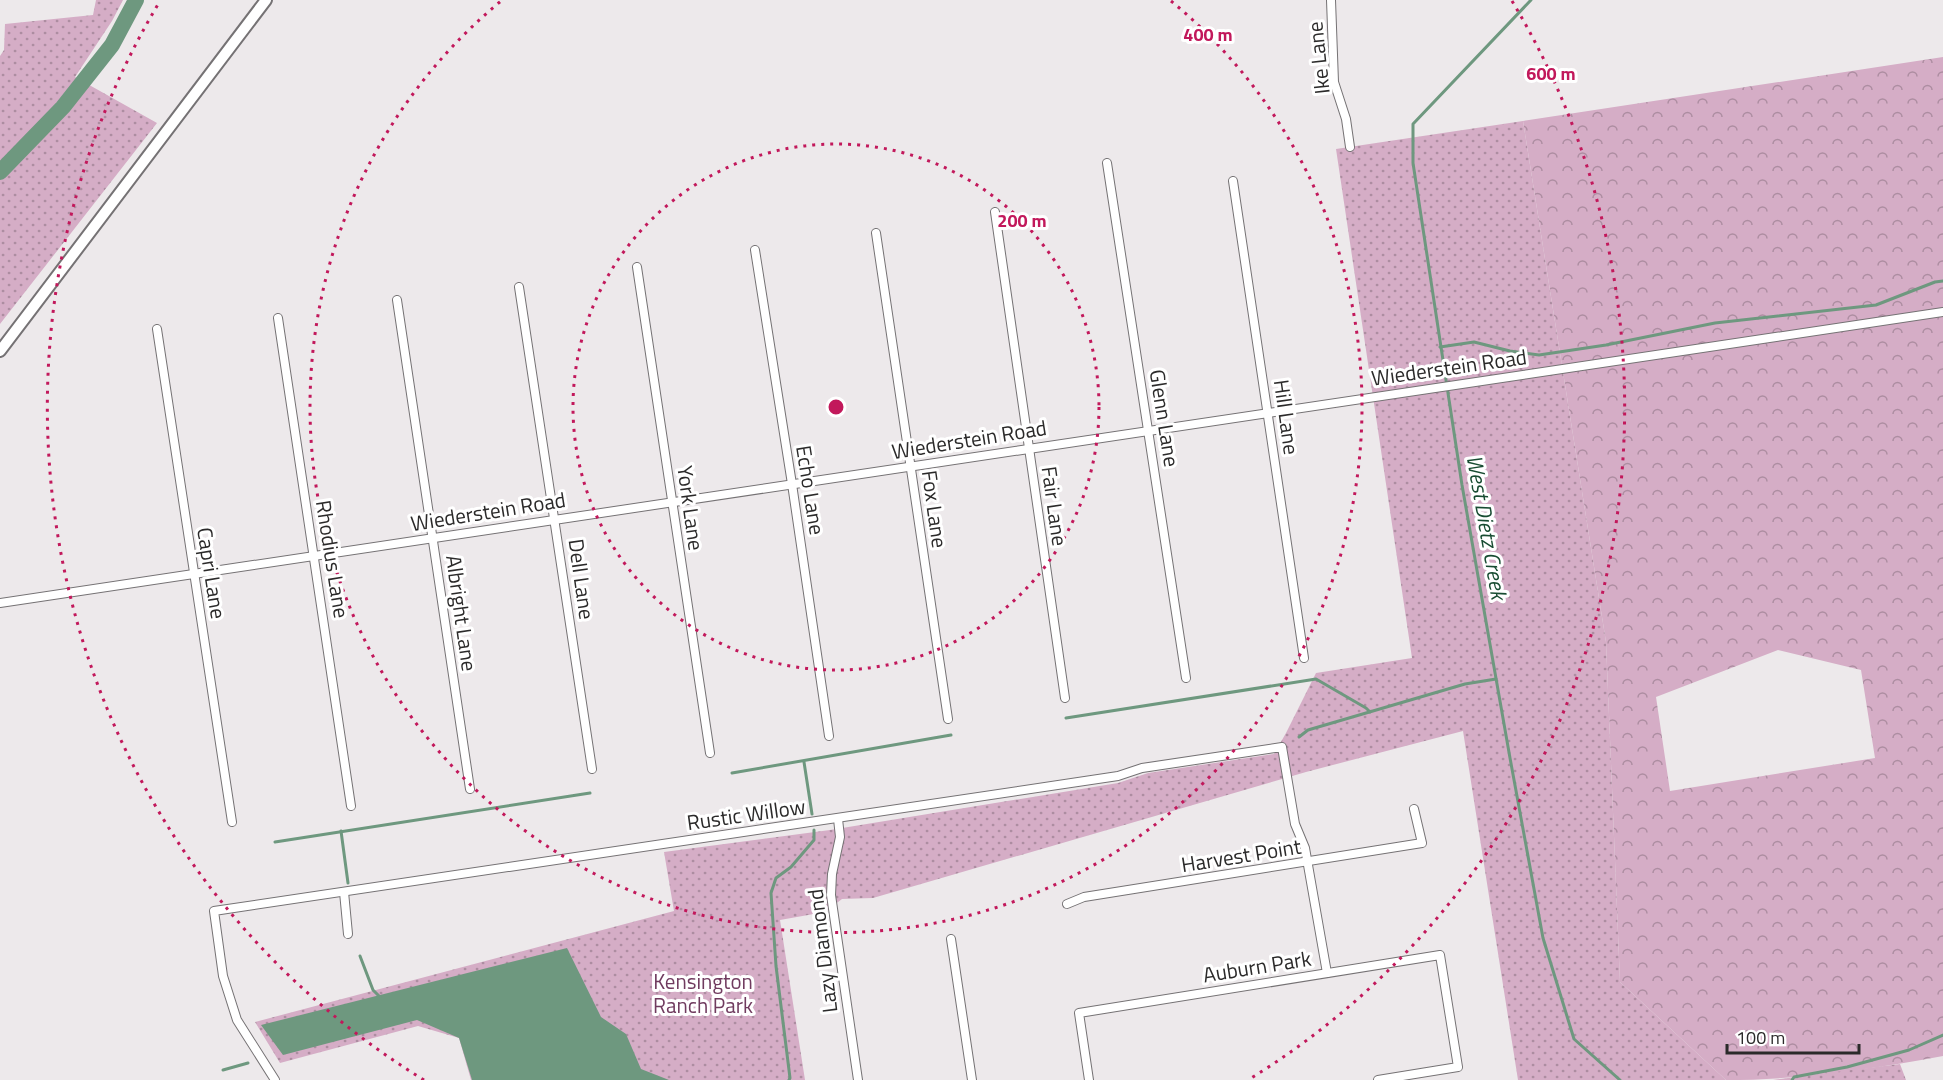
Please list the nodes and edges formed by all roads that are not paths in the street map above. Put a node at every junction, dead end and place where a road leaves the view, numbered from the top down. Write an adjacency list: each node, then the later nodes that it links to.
1 (266, 0): 15 (main road)
2 (1331, 0): 3 (street, Ike Lane)
3 (1350, 147)
4 (1107, 163): 17 (street, Glenn Lane)
5 (1233, 181): 16 (street, Hill Lane)
6 (995, 213): 18 (street, Fair Lane)
7 (876, 233): 19 (street, Fox Lane)
8 (755, 250): 20 (street, Echo Lane)
9 (637, 267): 21 (street, York Lane)
10 (519, 287): 22 (street, Dell Lane)
11 (397, 300): 23 (street, Albright Lane)
12 (1943, 312): 16 (street, Wiederstein Road)
13 (278, 318): 24 (street, Rhodius Lane)
14 (157, 329): 25 (street, Capri Lane)
15 (0, 351)
16 (1268, 412): 17 (street, Wiederstein Road); 27 (street, Hill Lane)
17 (1149, 430): 18 (street, Wiederstein Road); 28 (street, Glenn Lane)
18 (1028, 448): 19 (street, Wiederstein Road); 29 (street, Fair Lane)
19 (910, 466): 20 (street, Wiederstein Road); 30 (street, Fox Lane)
20 (792, 484): 21 (street, Wiederstein Road); 31 (street, Echo Lane)
21 (672, 502): 22 (street, Wiederstein Road); 32 (street, York Lane)
22 (555, 519): 23 (street, Wiederstein Road); 33 (street, Dell Lane)
23 (433, 538): 24 (street, Wiederstein Road); 34 (street, Albright Lane)
24 (314, 556): 25 (street, Wiederstein Road); 35 (street, Rhodius Lane)
25 (194, 574): 26 (street, Wiederstein Road); 38 (street, Capri Lane)
26 (0, 603)
27 (1304, 658)
28 (1186, 678)
29 (1065, 698)
30 (948, 718)
31 (829, 736)
32 (710, 753)
33 (592, 769)
34 (470, 789)
35 (351, 806)
36 (1414, 809): 39 (street, Harvest Point)
37 (838, 819): 39 (street, Rustic Willow); 40 (street, Rustic Willow); 46 (street, Lazy Diamond)
38 (232, 822)
39 (1307, 863): 41 (street, Harvest Point); 44 (street)
40 (344, 892): 42 (street); 45 (street, Rustic Willow)
41 (1066, 904)
42 (348, 934)
43 (951, 939): 47 (street)
44 (1327, 974): 48 (street, Auburn Park); 49 (street, Auburn Park)
45 (275, 1080)
46 (858, 1080)
47 (972, 1080)
48 (1089, 1080)
49 (1378, 1080)

